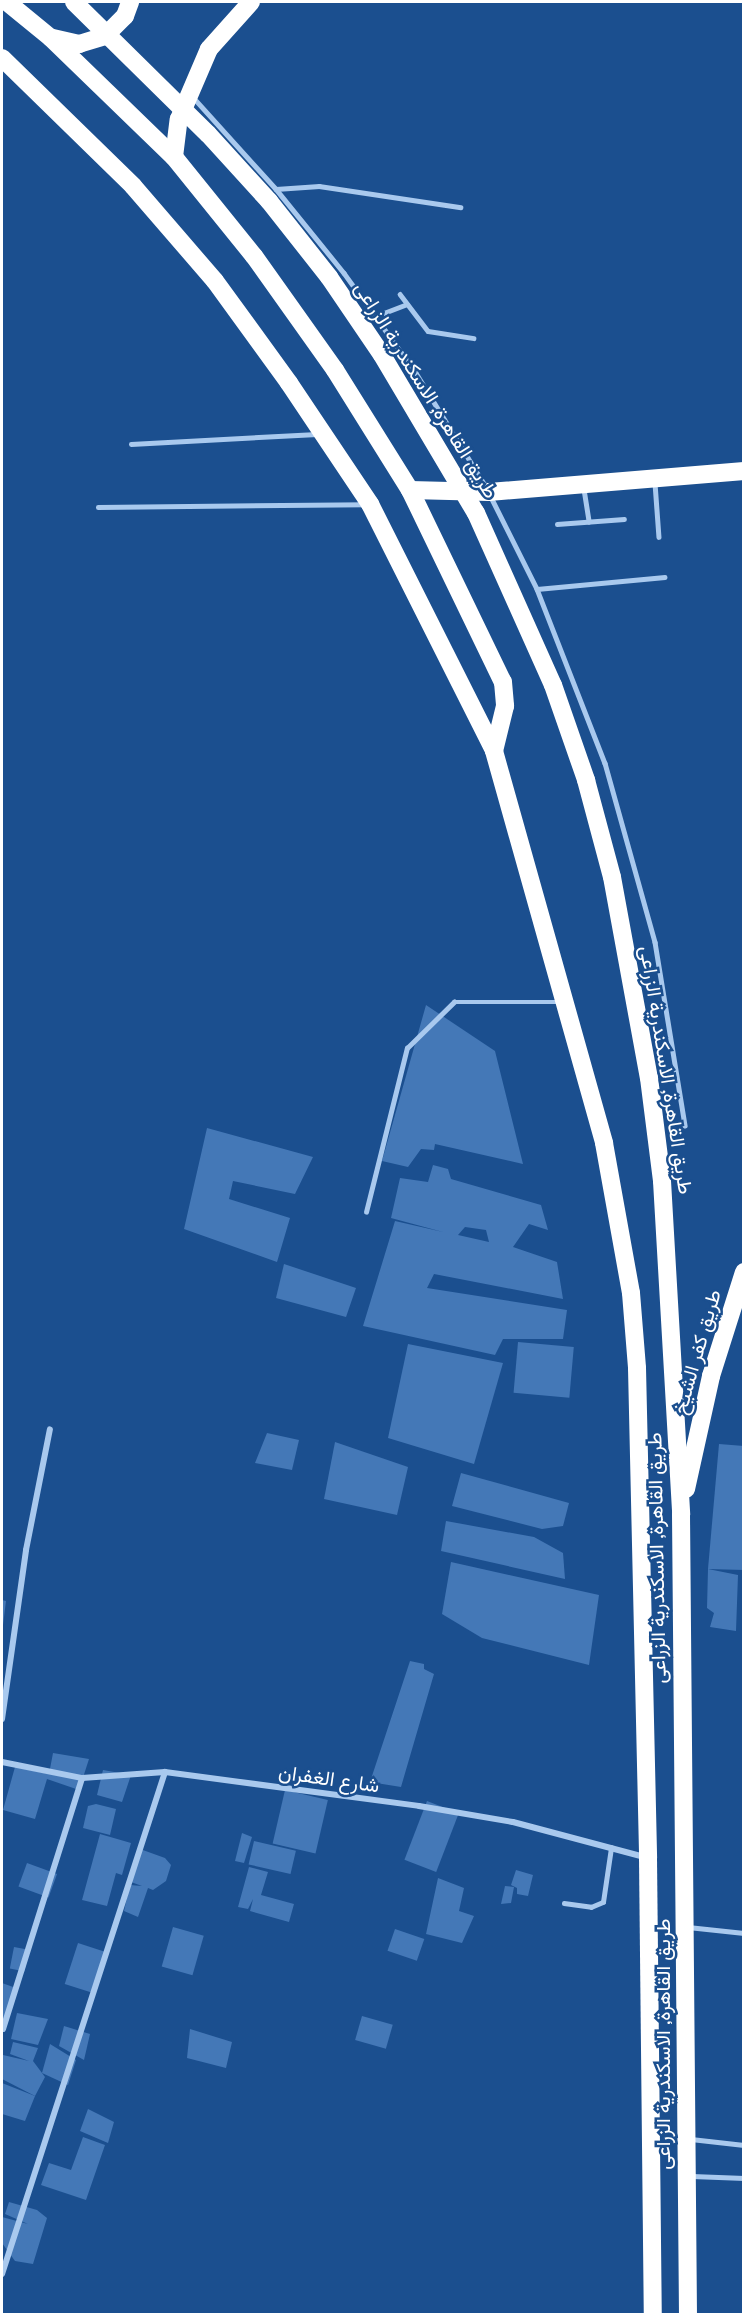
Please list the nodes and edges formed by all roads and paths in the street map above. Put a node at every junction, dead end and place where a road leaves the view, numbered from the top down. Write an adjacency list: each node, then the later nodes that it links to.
1 (7, 2): 5 (highway)
2 (74, 2): 36 (highway, طريق القاهرة, الاسكندرية الزراعى, bridge)
3 (130, 2): 5 (highway)
4 (251, 2): 7 (highway)
5 (51, 38): 8 (highway)
6 (2, 58): 15 (highway, طريق القاهرة, الاسكندرية الزراعى)
7 (189, 92): 8 (highway); 9 (lane)
8 (174, 157): 20 (highway)
9 (276, 189): 10 (lane); 13 (lane)
10 (460, 207)
11 (400, 294): 12 (lane)
12 (407, 304): 13 (lane); 14 (lane)
13 (376, 316): 21 (lane)
14 (472, 338)
15 (323, 434): 16 (lane); 22 (highway, طريق القاهرة, الاسكندرية الزراعى)
16 (131, 444)
17 (744, 471): 18 (highway)
18 (654, 478): 19 (highway); 27 (lane)
19 (583, 484): 21 (highway); 25 (lane)
20 (410, 490): 21 (highway); 30 (highway)
21 (489, 492): 29 (lane)
22 (370, 504): 23 (lane); 30 (highway, طريق القاهرة, الاسكندرية الزراعى)
23 (99, 507)
24 (624, 519): 25 (lane)
25 (589, 522): 26 (lane)
26 (557, 524)
27 (658, 537)
28 (664, 577): 29 (lane)
29 (537, 589): 32 (lane)
30 (494, 751): 31 (highway, طريق القاهرة, الاسكندرية الزراعى)
31 (564, 1002): 33 (lane); 42 (highway, طريق القاهرة, الاسكندرية الزراعى)
32 (685, 1126)
33 (366, 1212)
34 (744, 1272): 36 (highway, طريق كفر الشيخ)
35 (50, 1429): 37 (street)
36 (681, 1514): 44 (highway, طريق القاهرة, الاسكندرية الزراعى)
37 (2, 1719)
38 (2, 1762): 40 (street, شارع الغفران)
39 (165, 1772): 40 (street, شارع الغفران); 41 (street, شارع الغفران); 51 (street)
40 (82, 1778): 46 (street)
41 (611, 1848): 42 (street, شارع الغفران); 43 (lane)
42 (648, 1858): 52 (highway, طريق القاهرة, الاسكندرية الزراعى)
43 (564, 1903)
44 (686, 1927): 45 (lane); 47 (highway, طريق القاهرة, الاسكندرية الزراعى)
45 (744, 1933)
46 (3, 2029)
47 (686, 2139): 48 (lane); 49 (highway, طريق القاهرة, الاسكندرية الزراعى)
48 (744, 2145)
49 (686, 2175): 50 (lane); 53 (highway, طريق القاهرة, الاسكندرية الزراعى)
50 (744, 2178)
51 (2, 2274)
52 (653, 2314)
53 (688, 2314)

